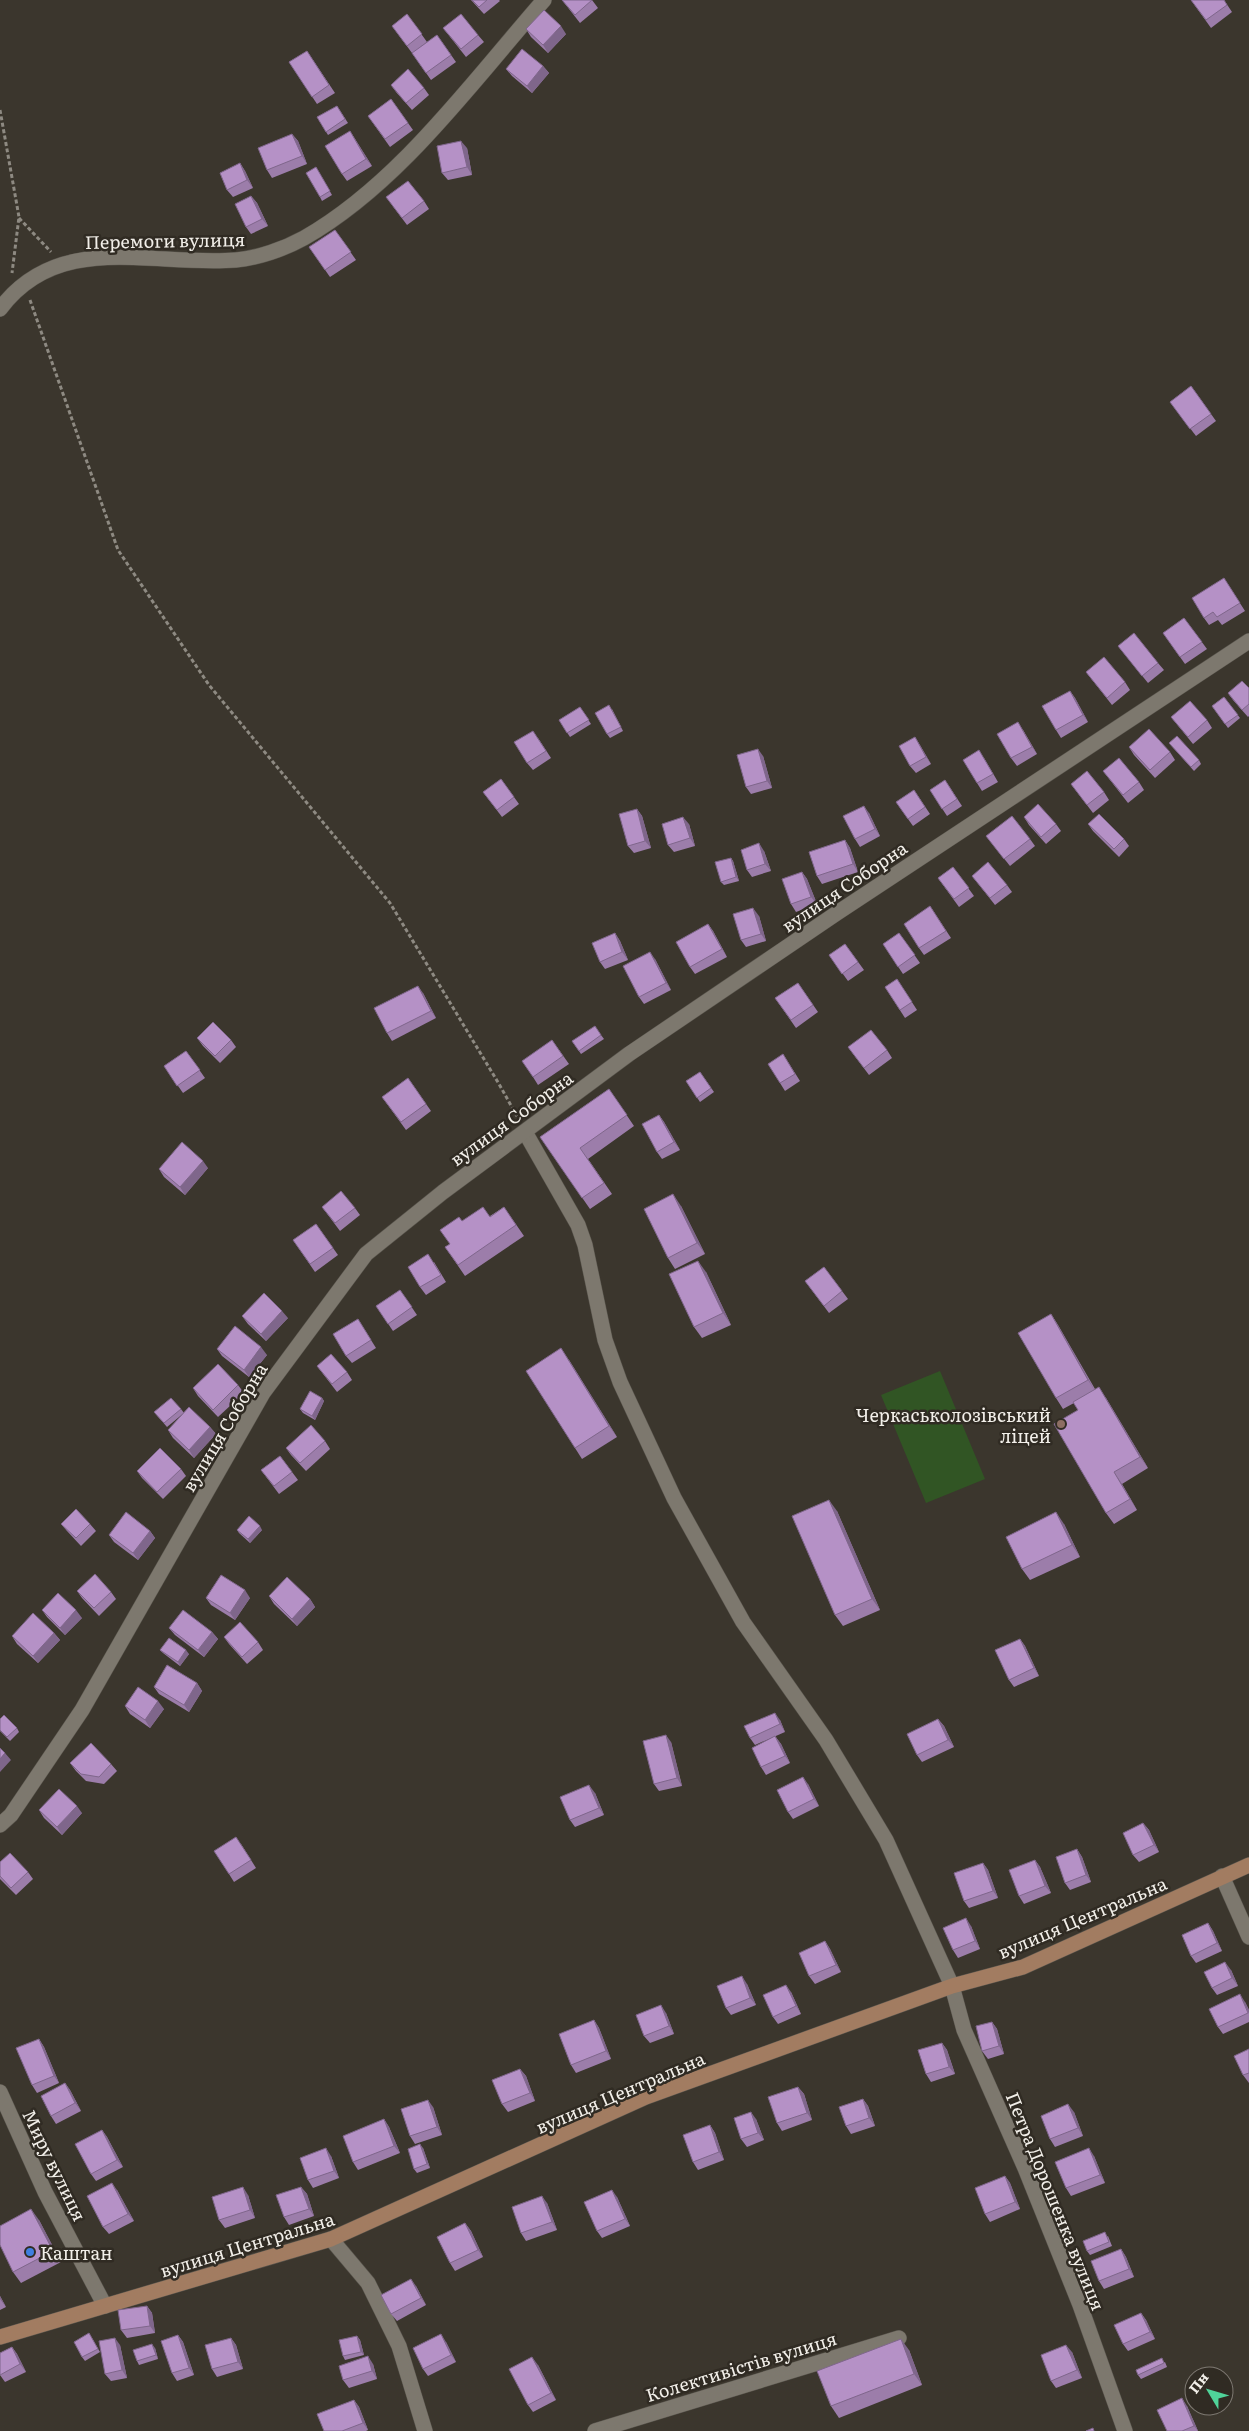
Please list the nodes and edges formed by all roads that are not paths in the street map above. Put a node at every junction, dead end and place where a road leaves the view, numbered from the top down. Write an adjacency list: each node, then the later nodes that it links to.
1 (544, 0): 2 (street, Перемоги вулиця)
2 (4, 304)
3 (1249, 641): 4 (street, вулиця Соборна)
4 (525, 1132): 5 (street, вулиця Соборна); 9 (street, Петра Дорошенка вулиця)
5 (0, 1825)
6 (1249, 1865): 7 (street, вулиця Центральна)
7 (1222, 1876): 8 (street); 9 (street, вулиця Центральна)
8 (1249, 1937)
9 (952, 1986): 11 (street, вулиця Центральна); 17 (street, Петра Дорошенка вулиця)
10 (0, 2092): 12 (street, Миру вулиця)
11 (331, 2239): 12 (street, вулиця Центральна); 15 (street)
12 (105, 2306): 13 (street, вулиця Центральна)
13 (0, 2337)
14 (899, 2338): 16 (street, Колективістів вулиця)
15 (427, 2430)
16 (595, 2431)
17 (1125, 2431)

